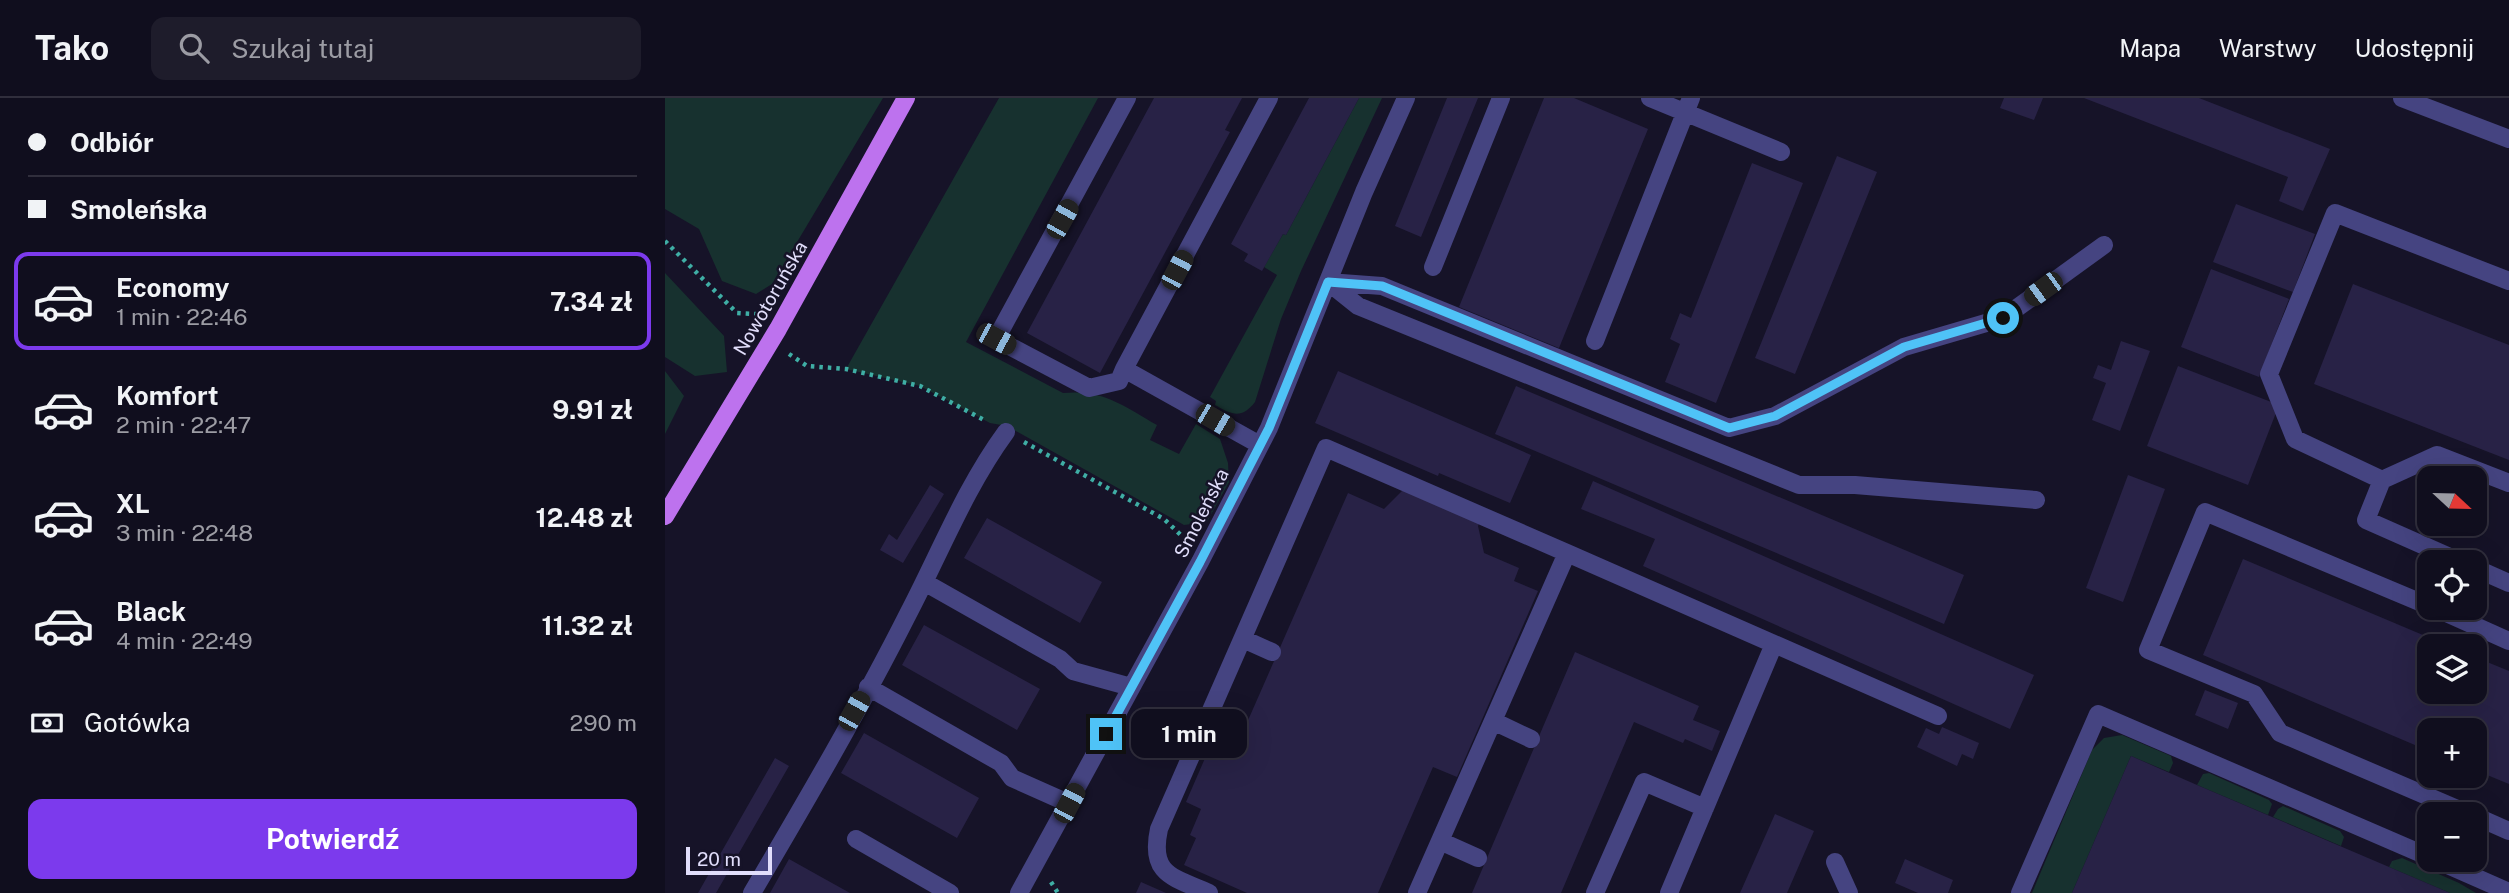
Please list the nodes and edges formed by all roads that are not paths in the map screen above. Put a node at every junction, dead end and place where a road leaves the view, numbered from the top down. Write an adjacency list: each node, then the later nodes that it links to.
1 (906, 98): 22 (main road, Nowotoruńska)
2 (1127, 98): 16 (street)
3 (1269, 98): 16 (street)
4 (1406, 98): 14 (street, Smoleńska)
5 (1501, 98): 12 (street)
6 (1650, 98): 8 (street)
7 (2402, 98): 9 (street)
8 (1688, 105): 10 (street); 15 (street)
9 (2509, 139)
10 (1781, 152)
11 (2104, 245): 14 (street)
12 (1433, 267)
13 (2509, 281): 19 (street)
14 (1328, 282): 18 (street, Smoleńska); 21 (street)
15 (1595, 341)
16 (1124, 369): 18 (street)
17 (1006, 432): 26 (street)
18 (1260, 445): 35 (street, Smoleńska)
19 (2382, 480): 20 (street); 23 (street)
20 (2509, 483)
21 (2036, 500)
22 (665, 516)
23 (2434, 550)
24 (1567, 554): 30 (street); 32 (street); 37 (street)
25 (2487, 573): 27 (street)
26 (924, 582): 34 (street); 35 (street)
27 (2509, 583)
28 (2417, 600): 39 (street)
29 (2463, 620): 31 (street)
30 (1243, 639): 33 (street); 54 (street)
31 (2509, 640)
32 (1774, 644): 36 (street); 41 (street)
33 (1272, 652)
34 (868, 687): 40 (street); 51 (street)
35 (1131, 687): 40 (street, Smoleńska)
36 (1938, 716)
37 (1493, 721): 38 (street); 45 (street)
38 (1531, 738)
39 (2441, 802)
40 (1069, 803): 53 (street, Smoleńska)
41 (1705, 808): 56 (street); 57 (street)
42 (2487, 821): 43 (street)
43 (2509, 831)
44 (856, 839): 52 (street)
45 (1440, 841): 47 (street); 55 (street)
46 (2417, 852): 59 (street)
47 (1478, 858)
48 (1835, 862): 58 (street)
49 (2463, 872): 50 (street)
50 (2509, 892)
51 (752, 893)
52 (950, 893)
53 (1019, 893)
54 (1209, 893)
55 (1417, 893)
56 (1595, 893)
57 (1669, 893)
58 (1849, 893)
59 (2020, 893)

